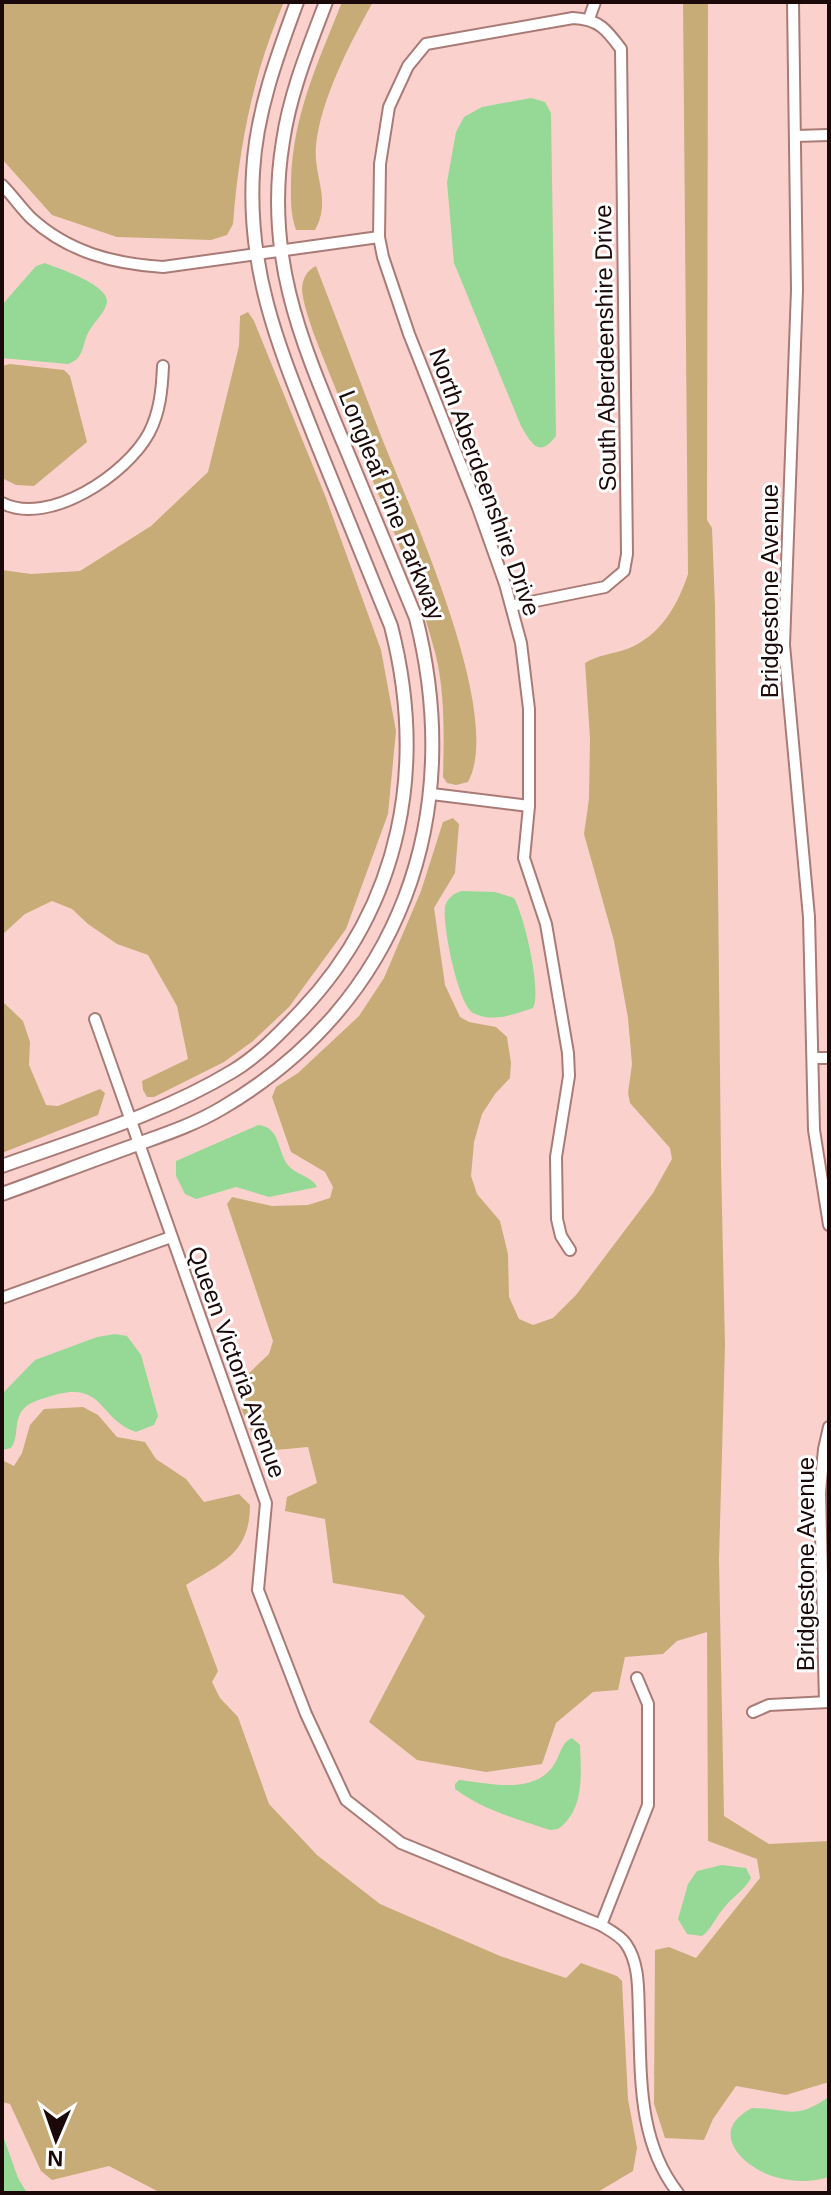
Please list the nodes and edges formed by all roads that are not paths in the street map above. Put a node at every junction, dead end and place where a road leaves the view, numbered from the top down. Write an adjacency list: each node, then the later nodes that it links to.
1 (297, 2): 11 (main road, Longleaf Pine Parkway)
2 (326, 2): 10 (main road, Longleaf Pine Parkway)
3 (595, 2): 5 (street)
4 (793, 2): 7 (street, Bridgestone Avenue)
5 (589, 19): 9 (street, North Aberdeenshire Drive); 14 (street, South Aberdeenshire Drive)
6 (829, 135): 7 (street)
7 (795, 136): 18 (street, Bridgestone Avenue)
8 (5, 193): 11 (street)
9 (379, 237): 10 (street); 14 (street, North Aberdeenshire Drive)
10 (279, 251): 11 (street); 15 (main road, Longleaf Pine Parkway)
11 (255, 254): 20 (main road, Longleaf Pine Parkway)
12 (163, 366): 13 (street)
13 (2, 503)
14 (511, 606): 16 (street, North Aberdeenshire Drive)
15 (432, 794): 16 (street); 21 (main road, Longleaf Pine Parkway)
16 (529, 806): 26 (street, North Aberdeenshire Drive)
17 (95, 1019): 20 (street, Queen Victoria Avenue)
18 (813, 1058): 19 (street); 24 (street, Bridgestone Avenue)
19 (829, 1058)
20 (132, 1119): 21 (street, Queen Victoria Avenue); 22 (main road, Longleaf Pine Parkway)
21 (140, 1143): 23 (main road, Longleaf Pine Parkway); 25 (street, Queen Victoria Avenue)
22 (2, 1166)
23 (2, 1194)
24 (829, 1225)
25 (171, 1237): 27 (street); 32 (street, Queen Victoria Avenue)
26 (570, 1250)
27 (2, 1298)
28 (829, 1427): 30 (street, Bridgestone Avenue)
29 (637, 1678): 32 (street)
30 (827, 1702): 31 (street)
31 (753, 1712)
32 (601, 1925): 33 (street, Queen Victoria Avenue)
33 (678, 2193)

